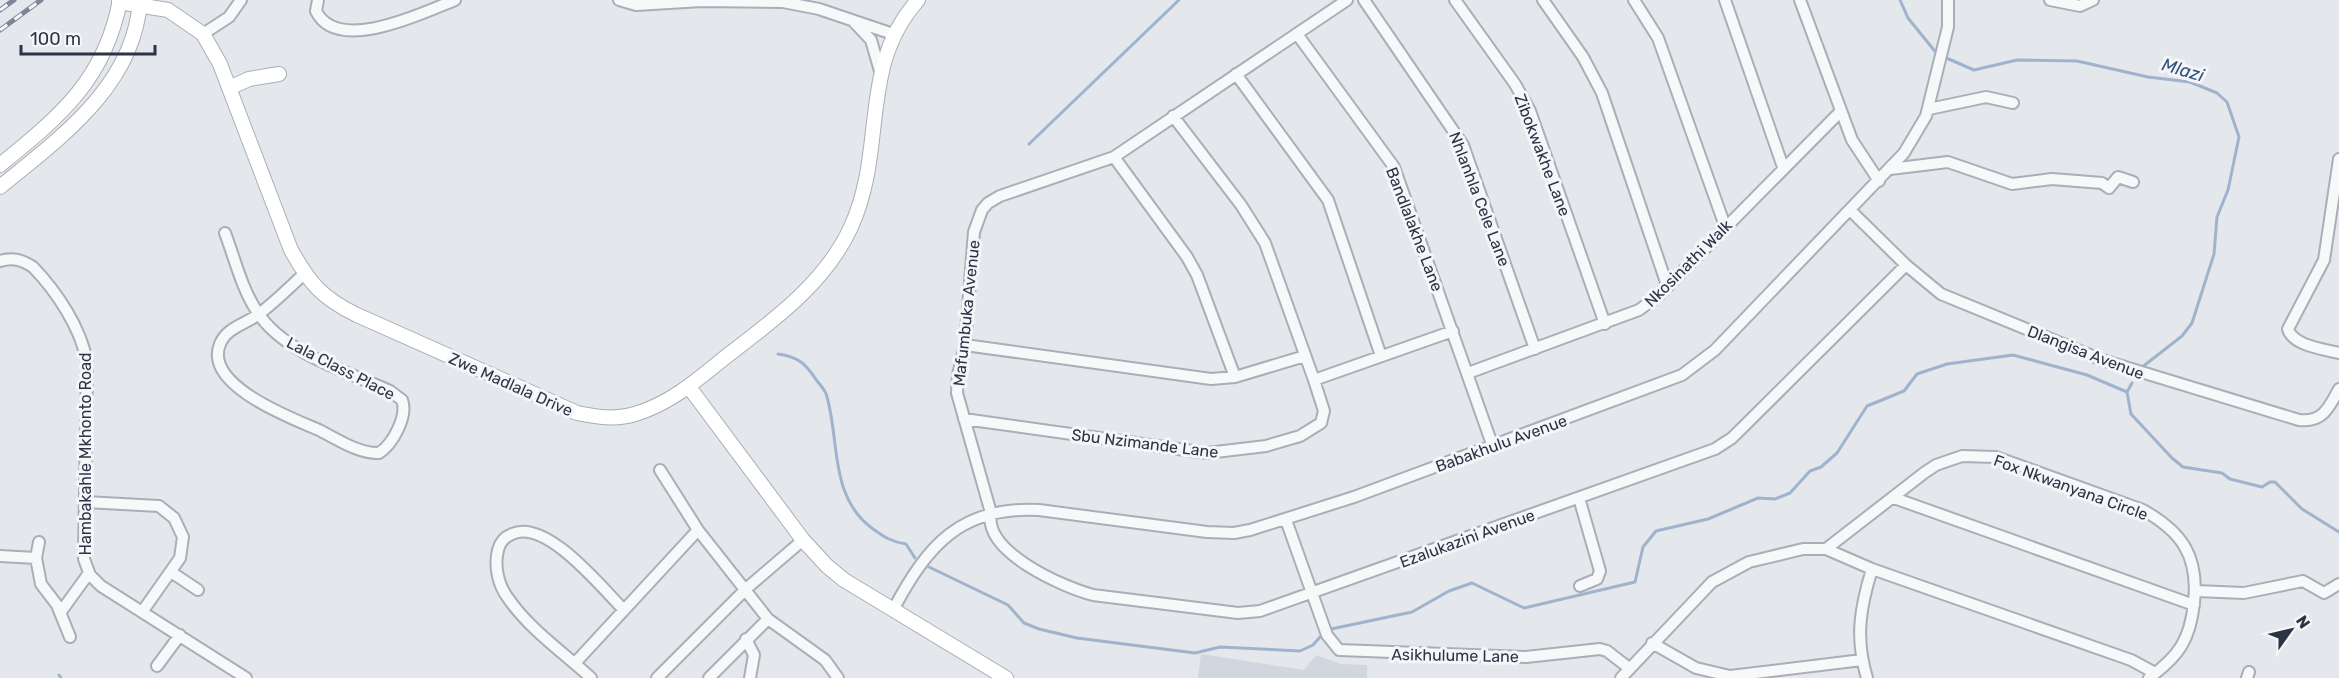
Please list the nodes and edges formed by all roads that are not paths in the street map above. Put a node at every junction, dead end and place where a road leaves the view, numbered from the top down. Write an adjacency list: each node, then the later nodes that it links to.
1 (241, 0): 21 (street)
2 (318, 0): 3 (street)
3 (455, 0)
4 (619, 0): 17 (street)
5 (918, 0): 22 (street, Zwe Madlala Drive)
6 (1347, 0): 23 (street, Mafumbuka Avenue)
7 (1364, 0): 51 (street, Nhlanhla Cele Lane)
8 (1455, 0): 48 (street, Zibokwakhe Lane)
9 (1543, 0): 46 (street)
10 (1634, 0): 41 (street)
11 (1725, 0): 35 (street)
12 (1800, 0): 30 (street)
13 (1948, 0): 29 (street, Babakhulu Avenue)
14 (2050, 0): 15 (street)
15 (2093, 0)
16 (120, 1): 18 (street, Zwe Madlala Drive); 34 (street)
17 (702, 1): 19 (street)
18 (140, 2): 21 (street, Zwe Madlala Drive); 39 (street)
19 (820, 4): 20 (street)
20 (851, 20): 22 (street); 24 (street)
21 (203, 34): 27 (street, Zwe Madlala Drive)
22 (893, 34): 24 (street, Zwe Madlala Drive)
23 (1297, 34): 26 (street, Mafumbuka Avenue); 49 (street, Bandlalakhe Lane)
24 (880, 71): 58 (street, Zwe Madlala Drive)
25 (279, 74): 27 (street)
26 (1236, 74): 31 (street, Mafumbuka Avenue); 54 (street)
27 (229, 88): 45 (street, Zwe Madlala Drive)
28 (2013, 102): 29 (street)
29 (1929, 109): 36 (street, Babakhulu Avenue)
30 (1840, 112): 35 (street, Nkosinathi Walk); 37 (street)
31 (1173, 116): 32 (street, Mafumbuka Avenue); 53 (street)
32 (1114, 157): 50 (street, Mafumbuka Avenue); 56 (street)
33 (2339, 159): 52 (street)
34 (0, 165)
35 (1783, 167): 41 (street, Nkosinathi Walk)
36 (1890, 169): 37 (street, Babakhulu Avenue); 38 (street)
37 (1879, 181): 40 (street, Babakhulu Avenue)
38 (2133, 182)
39 (0, 187)
40 (1850, 210): 44 (street, Dlangisa Avenue); 61 (street, Babakhulu Avenue)
41 (1725, 226): 46 (street, Nkosinathi Walk)
42 (225, 233): 47 (street, Lala Class Place)
43 (0, 261): 65 (street, Hambakahle Mkhonto Road)
44 (1906, 265): 59 (street, Dlangisa Avenue); 63 (street, Ezalukazini Avenue)
45 (304, 274): 47 (street, Lala Class Place); 58 (street, Zwe Madlala Drive)
46 (1667, 285): 48 (street, Nkosinathi Walk)
47 (259, 315): 47 (street, Lala Class Place)
48 (1605, 324): 51 (street, Nkosinathi Walk)
49 (1453, 331): 54 (street); 55 (street, Bandlalakhe Lane)
50 (965, 345): 56 (street); 60 (street, Mafumbuka Avenue)
51 (1535, 349): 55 (street, Nkosinathi Walk)
52 (2339, 353)
53 (1305, 356): 56 (street); 57 (street)
54 (1381, 356): 57 (street)
55 (1468, 373): 61 (street, Bandlalakhe Lane)
56 (1235, 377)
57 (1314, 380): 60 (street, Sbu Nzimande Lane)
58 (689, 387): 69 (street)
59 (2339, 389)
60 (964, 419): 66 (street, Mafumbuka Avenue)
61 (1493, 447): 67 (street, Babakhulu Avenue)
62 (660, 470): 68 (street)
63 (1579, 498): 78 (street); 82 (street, Ezalukazini Avenue)
64 (1894, 498): 71 (street, Fox Nkwanyana Circle); 81 (street, Fox Nkwanyana Circle); 83 (street)
65 (85, 502): 75 (street); 76 (street, Hambakahle Mkhonto Road)
66 (991, 513): 67 (street, Babakhulu Avenue); 82 (street, Ezalukazini Avenue); 85 (street, Babakhulu Avenue)
67 (1286, 520): 82 (street, Asikhulume Lane)
68 (698, 530): 79 (street); 84 (street)
69 (803, 540): 79 (street); 85 (street)
70 (39, 542): 73 (street)
71 (1826, 549): 74 (street); 92 (street)
72 (0, 556): 73 (street)
73 (36, 558): 87 (street)
74 (1872, 569): 93 (street); 97 (street)
75 (171, 572): 80 (street); 86 (street)
76 (89, 573): 86 (street, Hambakahle Mkhonto Road); 87 (street)
77 (2339, 584): 81 (street)
78 (1580, 586)
79 (747, 588): 88 (street); 100 (street)
80 (198, 590)
81 (2196, 591): 83 (street, Fox Nkwanyana Circle)
82 (1310, 594): 96 (street, Asikhulume Lane)
83 (2194, 605): 97 (street, Fox Nkwanyana Circle)
84 (624, 610): 94 (street); 94 (street)
85 (893, 610): 104 (street)
86 (142, 612): 89 (street, Hambakahle Mkhonto Road)
87 (60, 613): 90 (street)
88 (768, 619): 91 (street); 103 (street)
89 (180, 635): 95 (street); 98 (street, Hambakahle Mkhonto Road)
90 (70, 637)
91 (746, 639): 101 (street); 102 (street)
92 (1652, 643): 93 (street); 96 (street)
93 (1862, 660): 106 (street)
94 (575, 663): 99 (street)
95 (157, 666)
96 (1629, 668): 105 (street)
97 (2152, 676)
98 (246, 678)
99 (591, 678)
100 (657, 678)
101 (709, 678)
102 (750, 678)
103 (838, 678)
104 (1005, 678)
105 (1621, 678)
106 (1867, 678)

